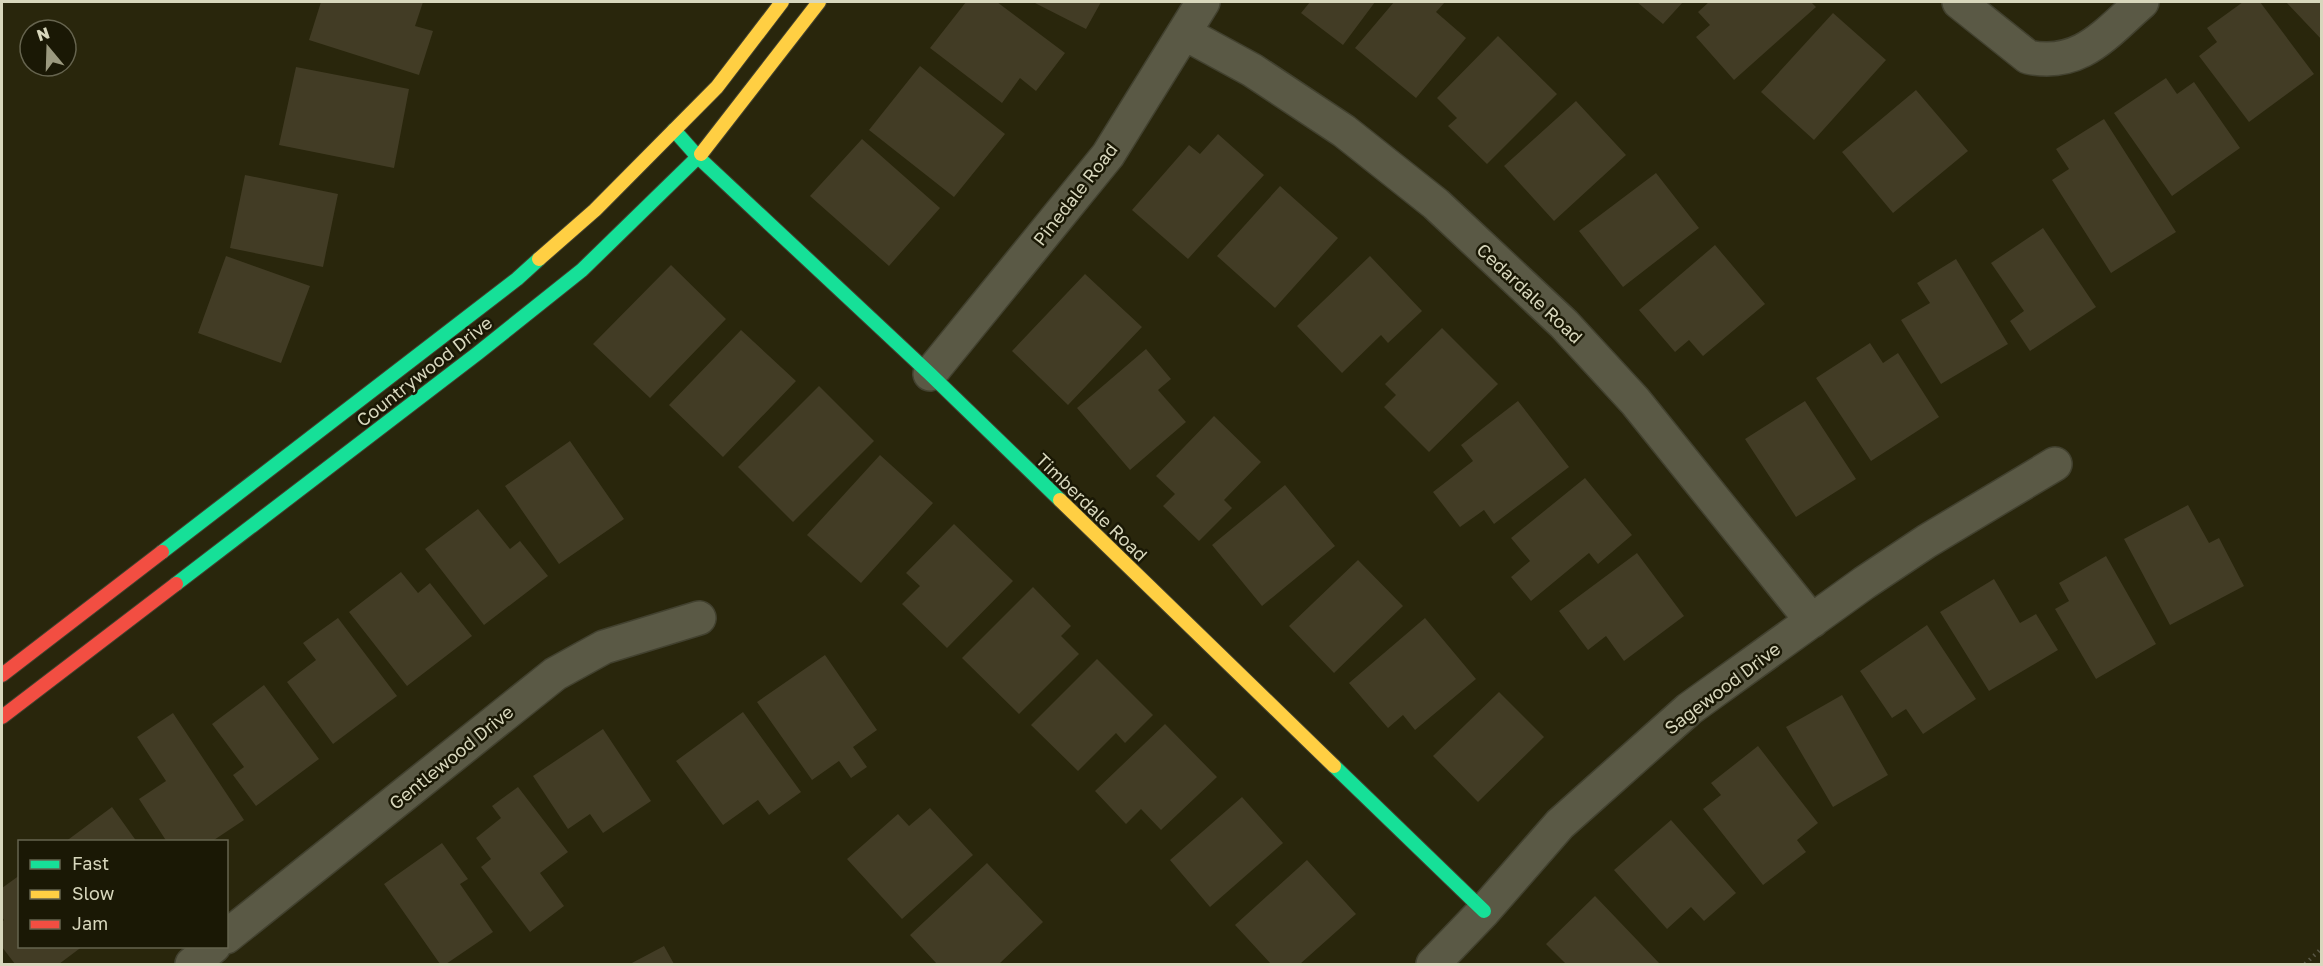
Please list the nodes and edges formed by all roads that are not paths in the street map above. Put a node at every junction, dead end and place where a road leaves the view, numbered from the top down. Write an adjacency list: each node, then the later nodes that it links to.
1 (782, 2): 7 (street, Countrywood Drive)
2 (819, 2): 8 (street, Countrywood Drive)
3 (1203, 2): 6 (street, Pinedale Road)
4 (1959, 2): 5 (street)
5 (2142, 2)
6 (1184, 33): 9 (street, Pinedale Road); 12 (street, Cedardale Road)
7 (674, 130): 8 (street, Timberdale Road); 13 (street, Countrywood Drive)
8 (698, 157): 9 (street, Timberdale Road); 14 (street, Countrywood Drive)
9 (930, 374): 15 (street, Timberdale Road)
10 (2055, 464): 12 (street, Sagewood Drive)
11 (699, 618): 16 (street, Gentlewood Drive)
12 (1812, 621): 15 (street, Sagewood Drive)
13 (2, 675)
14 (2, 717)
15 (1484, 911): 19 (street, Sagewood Drive)
16 (228, 935)
17 (212, 948): 18 (street)
18 (192, 964)
19 (1433, 964)

